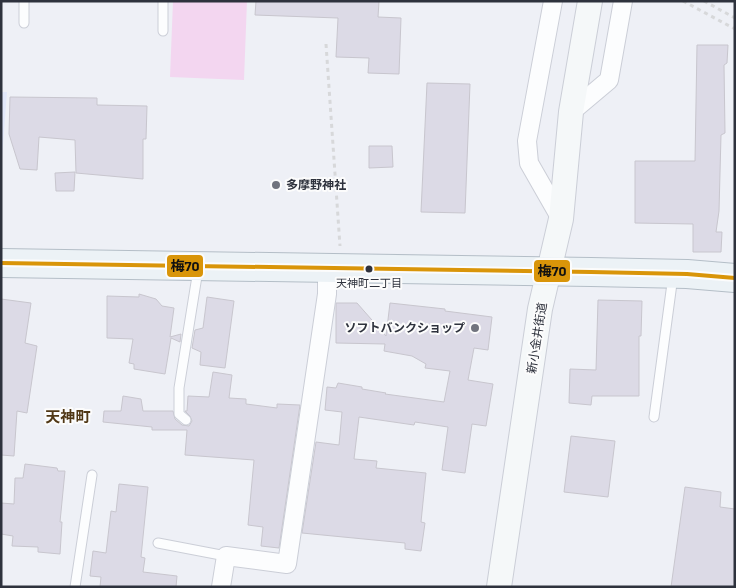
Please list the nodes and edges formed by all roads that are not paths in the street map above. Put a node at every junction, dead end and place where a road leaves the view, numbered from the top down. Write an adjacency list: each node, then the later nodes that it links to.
1 (24, 1): 6 (lane)
2 (163, 1): 7 (lane)
3 (552, 1): 9 (street)
4 (590, 1): 8 (main road, 新小金井街道)
5 (623, 1): 8 (street)
6 (24, 23)
7 (163, 31)
8 (571, 112): 9 (main road, 新小金井街道)
9 (561, 219): 13 (main road, 新小金井街道)
10 (334, 258): 12 (main road); 13 (main road); 20 (street)
11 (1, 263): 12 (main road)
12 (198, 267): 17 (lane)
13 (550, 271): 14 (main road); 23 (main road, 新小金井街道)
14 (673, 273): 15 (main road); 16 (lane)
15 (735, 278)
16 (654, 417)
17 (186, 420)
18 (92, 475): 21 (lane)
19 (158, 542): 20 (lane)
20 (226, 556): 22 (street)
21 (75, 587)
22 (221, 587)
23 (499, 587)

